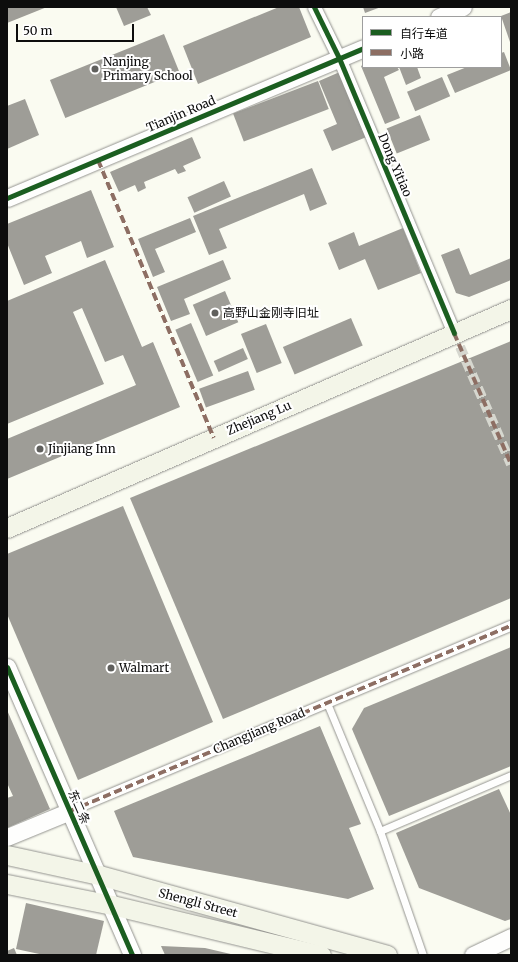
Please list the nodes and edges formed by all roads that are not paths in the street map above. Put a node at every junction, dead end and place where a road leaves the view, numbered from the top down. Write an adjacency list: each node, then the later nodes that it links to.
1 (314, 7): 5 (street, Dong Yitiao)
2 (463, 7): 3 (street)
3 (441, 16)
4 (362, 48): 5 (street, Tianjin Road)
5 (339, 58): 6 (street, Tianjin Road); 8 (street, Dong Yitiao)
6 (7, 198)
7 (511, 309): 8 (main road, Zhejiang Lu)
8 (454, 333): 9 (main road, Zhejiang Lu)
9 (7, 528)
10 (511, 626): 12 (street, Changjiang Road)
11 (7, 667): 14 (street, 东二条)
12 (327, 703): 14 (street, Changjiang Road); 15 (lane)
13 (511, 775): 15 (lane)
14 (70, 811): 16 (street, Changjiang Road); 18 (street, 东二条)
15 (380, 831): 25 (lane)
16 (7, 837)
17 (7, 856): 18 (main road, Shengli Street)
18 (99, 875): 20 (street, 东二条); 24 (main road, Shengli Street)
19 (7, 884): 20 (main road, Shengli Street)
20 (112, 905): 22 (street, 东二条); 23 (main road, Shengli Street)
21 (511, 937): 26 (street)
22 (132, 955)
23 (322, 955)
24 (387, 955)
25 (423, 955)
26 (473, 955)

